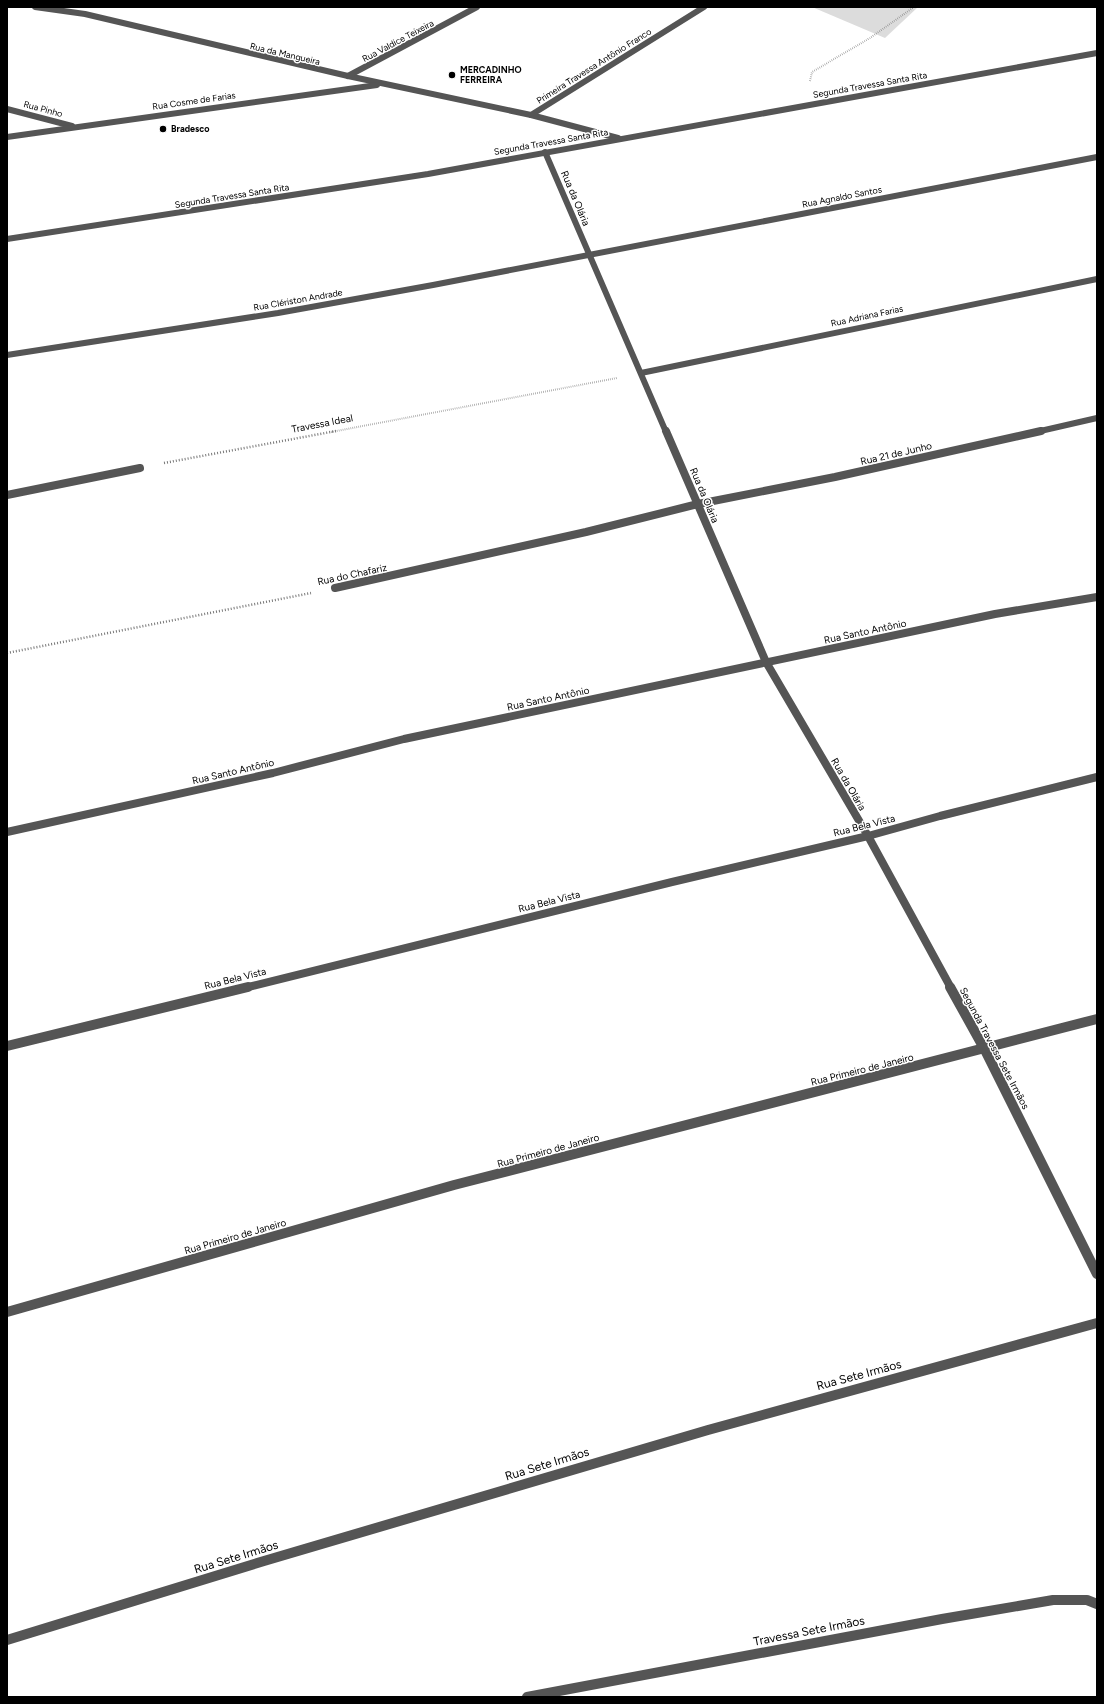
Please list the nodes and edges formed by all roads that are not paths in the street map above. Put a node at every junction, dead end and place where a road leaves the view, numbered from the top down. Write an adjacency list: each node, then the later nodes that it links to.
1 (35, 7): 5 (street, Rua da Mangueira)
2 (76, 7): 5 (street)
3 (477, 7): 7 (street, Rua Valdice Teixeira)
4 (704, 7): 10 (street, Primeira Travessa Antônio Franco)
5 (85, 14): 7 (street, Rua da Mangueira)
6 (1097, 53): 13 (street, Segunda Travessa Santa Rita)
7 (348, 76): 8 (street, Rua da Mangueira)
8 (383, 84): 10 (street, Rua da Mangueira); 11 (street, Rua Cosme de Farias)
9 (7, 109): 11 (street, Rua Pinho)
10 (531, 115): 13 (street, Primeira Travessa Antônio Franco)
11 (75, 127): 12 (street, Rua Cosme de Farias)
12 (7, 137)
13 (621, 138): 14 (street, Segunda Travessa Santa Rita)
14 (546, 152): 16 (street, Segunda Travessa Santa Rita); 17 (street, Rua da Olária)
15 (1097, 157): 17 (street, Rua Agnaldo Santos)
16 (7, 239)
17 (590, 256): 19 (street, Rua Clériston Andrade); 20 (street, Rua da Olária)
18 (1097, 278): 20 (street, Rua Adriana Farias)
19 (7, 354)
20 (641, 373): 24 (street, Rua da Olária)
21 (1097, 418): 24 (street, Rua 21 de Junho)
22 (140, 468): 23 (street)
23 (7, 494)
24 (698, 504): 25 (street, Rua do Chafariz); 27 (street, Rua da Olária)
25 (335, 588)
26 (1097, 597): 27 (street, Rua Santo Antônio)
27 (766, 662): 29 (street, Rua Santo Antônio); 30 (street, Rua da Olária)
28 (1097, 778): 30 (street, Rua Bela Vista)
29 (7, 832)
30 (868, 836): 32 (street, Rua Bela Vista); 33 (street, Segunda Travessa Sete Irmãos)
31 (1097, 1019): 33 (street, Rua Primeiro de Janeiro)
32 (7, 1046)
33 (985, 1050): 34 (street, Segunda Travessa Sete Irmãos); 35 (street, Rua Primeiro de Janeiro)
34 (1097, 1274)
35 (7, 1312)
36 (1097, 1323): 38 (street, Rua Sete Irmãos)
37 (1097, 1604): 39 (street, Travessa Sete Irmãos)
38 (7, 1640)
39 (527, 1697)

